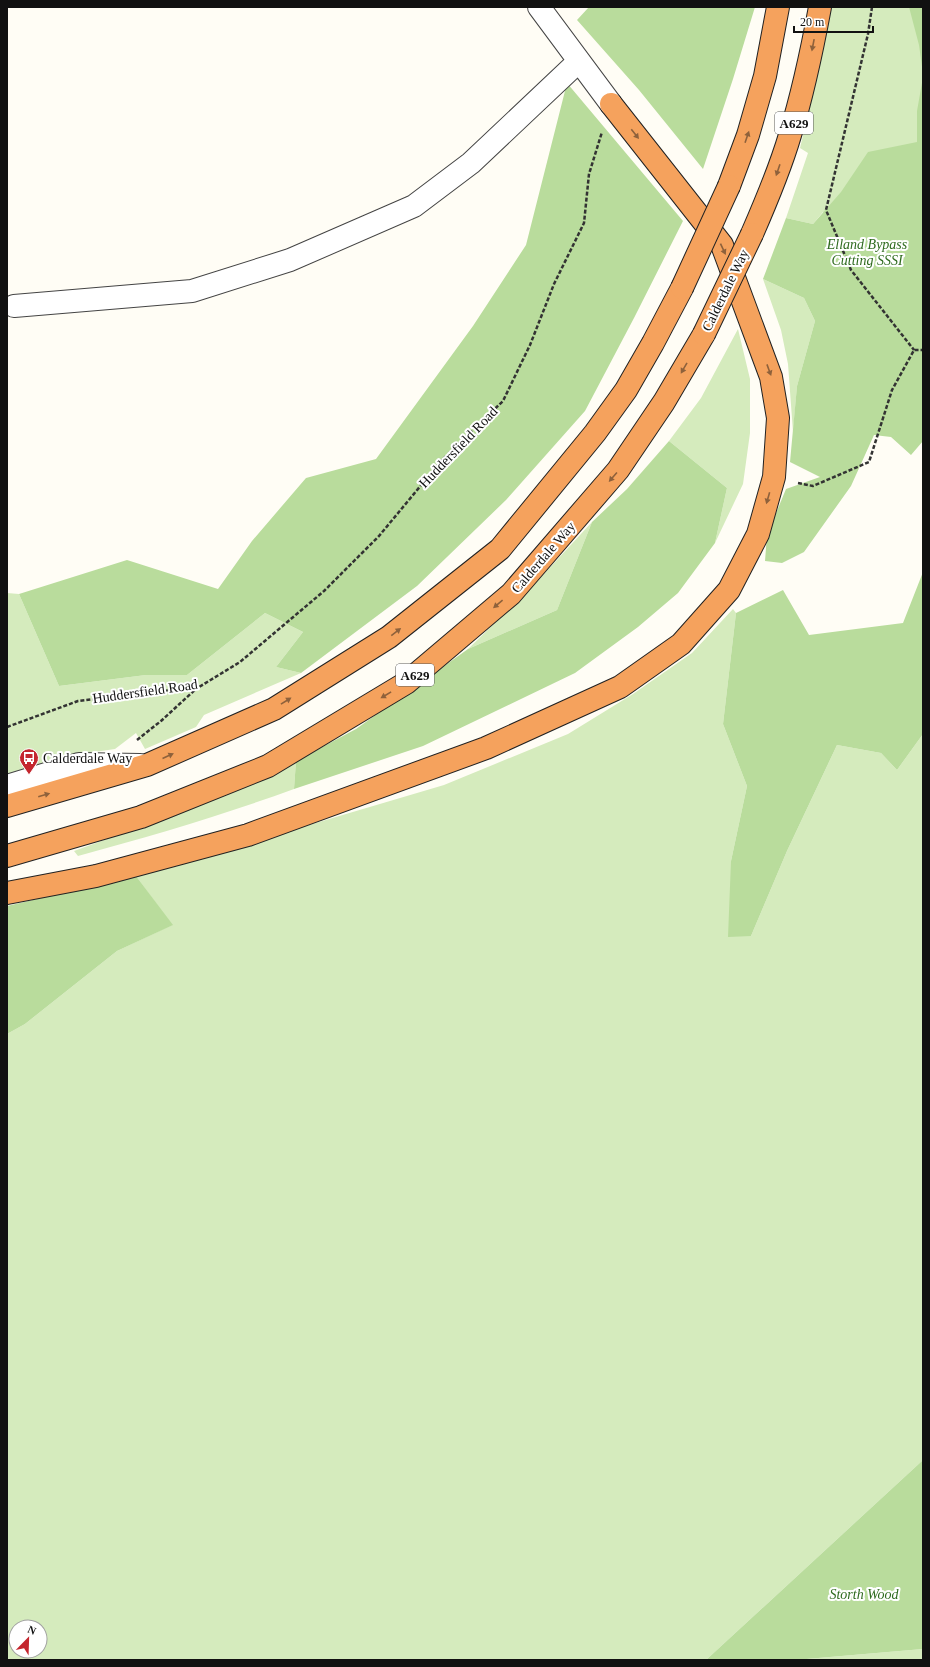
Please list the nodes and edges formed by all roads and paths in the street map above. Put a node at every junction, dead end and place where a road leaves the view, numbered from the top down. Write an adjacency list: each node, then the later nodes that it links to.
1 (539, 7): 5 (street)
2 (778, 7): 14 (highway, A629, one-way to 2, bridge)
3 (820, 7): 17 (highway, Calderdale Way / A629, one-way to 17, bridge)
4 (872, 7): 8 (path)
5 (579, 61): 6 (street); 7 (street)
6 (611, 104): 10 (highway, one-way to 10); 11 (path, Huddersfield Road)
7 (14, 306)
8 (914, 350): 9 (path); 10 (path)
9 (923, 350)
10 (774, 477): 18 (highway, one-way to 18)
11 (199, 687): 12 (path, Huddersfield Road); 13 (path)
12 (7, 727)
13 (136, 740)
14 (147, 765): 15 (street); 16 (highway, A629, one-way to 14)
15 (7, 786)
16 (7, 806)
17 (7, 856)
18 (7, 892)

